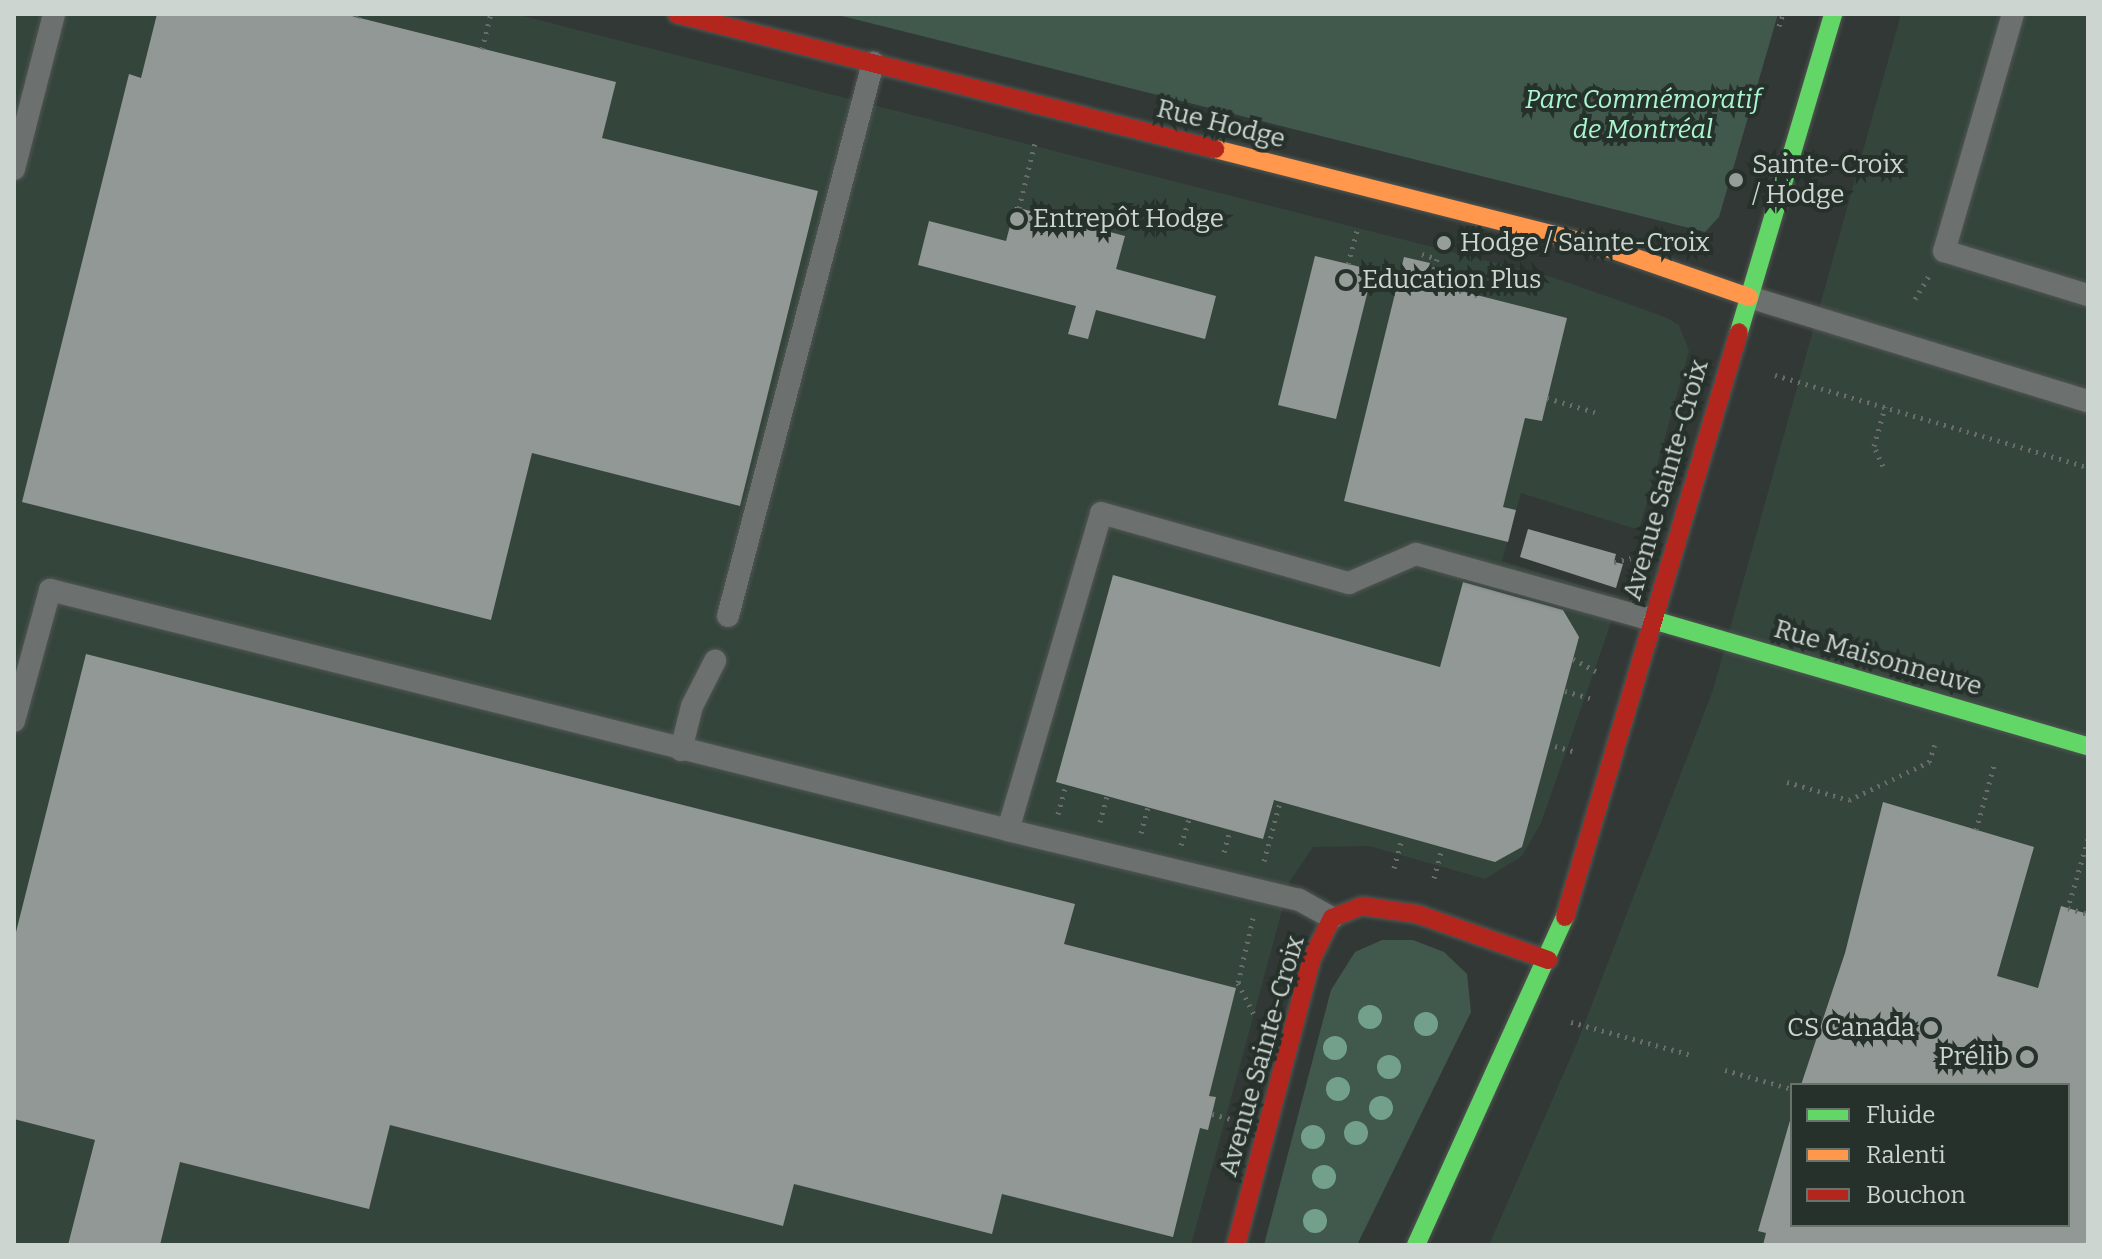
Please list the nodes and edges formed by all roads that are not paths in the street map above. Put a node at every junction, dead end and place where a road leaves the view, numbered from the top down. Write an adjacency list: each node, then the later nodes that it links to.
1 (54, 14): 6 (lane)
2 (677, 14): 5 (street, Rue Hodge)
3 (1833, 14): 8 (street, Avenue Sainte-Croix)
4 (2013, 14): 7 (lane)
5 (873, 63): 8 (street, Rue Hodge); 10 (lane)
6 (14, 169)
7 (2088, 295)
8 (1749, 297): 9 (lane); 11 (street, Avenue Sainte-Croix)
9 (2088, 401)
10 (728, 616)
11 (1653, 620): 14 (street, Rue Maisonneuve); 16 (lane); 18 (street, Avenue Sainte-Croix)
12 (715, 661): 15 (lane)
13 (14, 721): 15 (lane)
14 (2088, 746)
15 (681, 750): 16 (lane)
16 (1008, 830): 17 (lane)
17 (1332, 918): 18 (street, Avenue Sainte-Croix); 19 (street, Avenue Sainte-Croix)
18 (1548, 960): 20 (street, Avenue Sainte-Croix)
19 (1236, 1245)
20 (1416, 1245)

